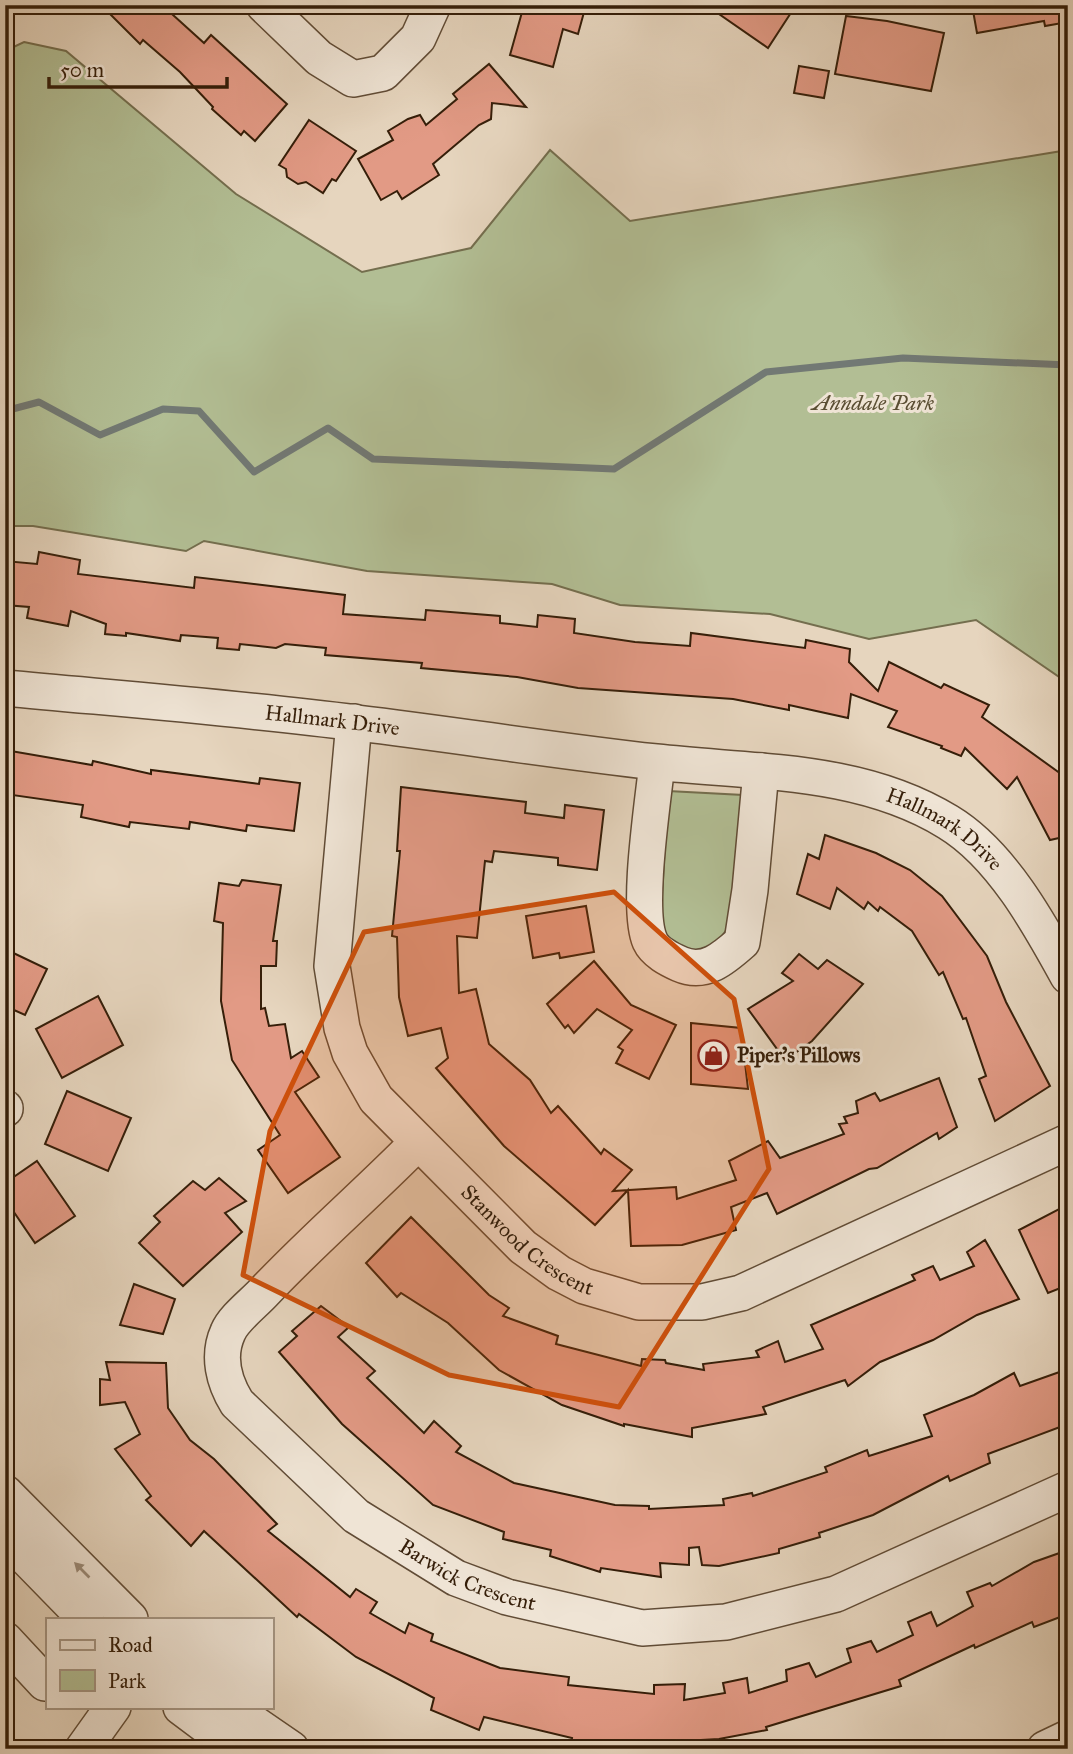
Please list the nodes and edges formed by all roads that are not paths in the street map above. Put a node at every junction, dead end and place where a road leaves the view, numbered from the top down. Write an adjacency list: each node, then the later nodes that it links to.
1 (433, 5): 2 (street)
2 (271, 8)
3 (5, 688): 4 (street, Hallmark Drive)
4 (354, 722): 5 (street, Hallmark Drive); 8 (street, Stanwood Crescent)
5 (657, 762): 6 (street, Hallmark Drive); 6 (street)
6 (761, 771): 7 (street, Hallmark Drive)
7 (1068, 976)
8 (418, 1142): 9 (street, Stanwood Crescent); 10 (street, Barwick Crescent)
9 (1068, 1142)
10 (1068, 1489)
11 (5, 1493): 14 (street, one-way to 11)
12 (5, 1536): 13 (street)
13 (85, 1618)
14 (129, 1618)
15 (5, 1640): 16 (street)
16 (46, 1684)
17 (112, 1708): 21 (street)
18 (182, 1708): 22 (street)
19 (231, 1708): 23 (street)
20 (1068, 1738): 24 (street)
21 (83, 1749)
22 (237, 1749)
23 (291, 1749)
24 (1045, 1749)

